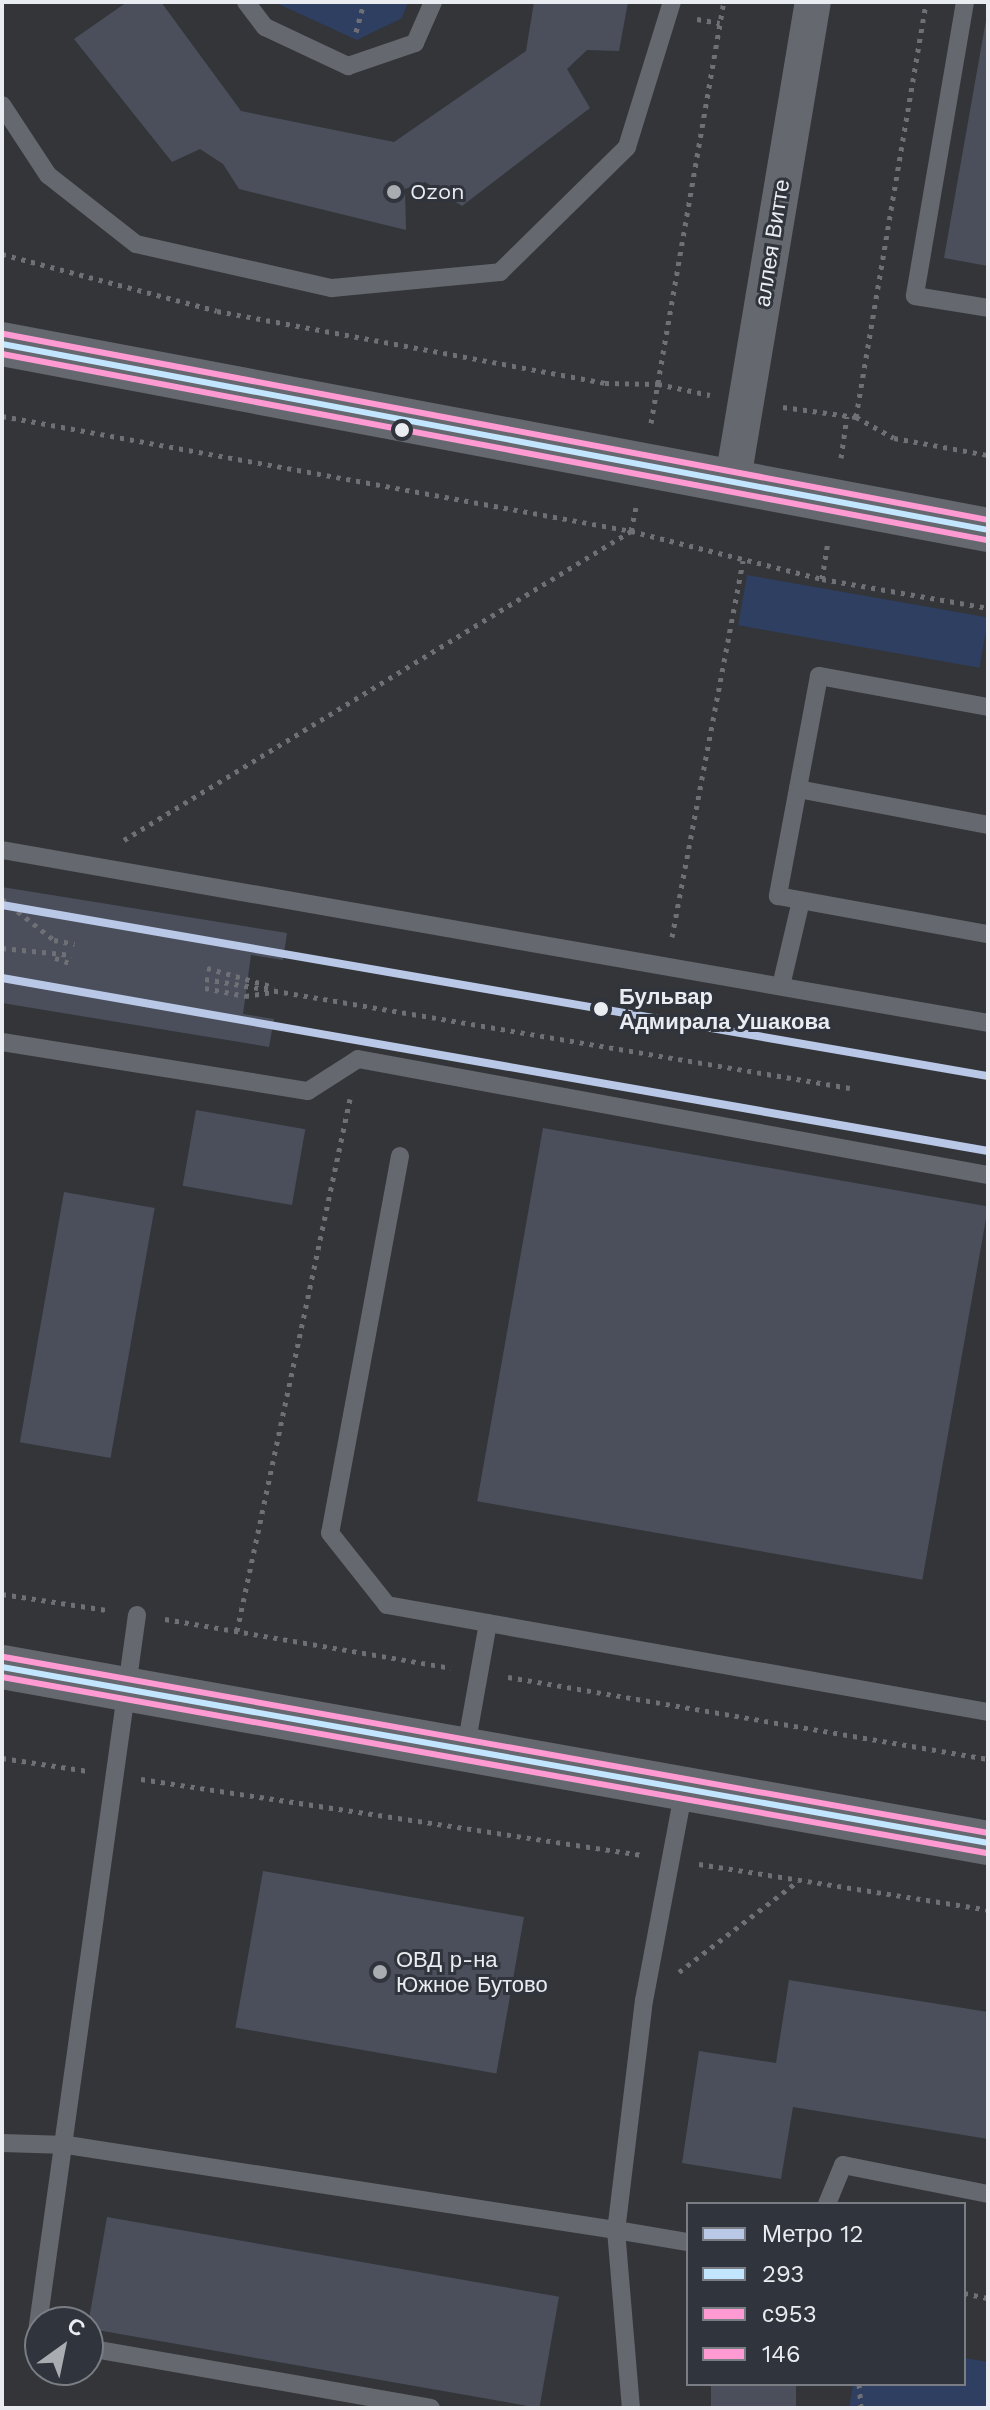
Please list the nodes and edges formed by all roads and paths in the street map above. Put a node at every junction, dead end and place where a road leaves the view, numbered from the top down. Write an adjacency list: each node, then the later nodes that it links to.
1 (246, 2): 2 (lane)
2 (433, 2)
3 (672, 2): 8 (lane)
4 (724, 2): 12 (path)
5 (813, 2): 13 (street, аллея Витте)
6 (926, 2): 15 (path)
7 (965, 2): 10 (lane)
8 (2, 105)
9 (2, 254): 12 (path)
10 (988, 308)
11 (2, 344): 17 (street)
12 (658, 384): 13 (path); 17 (path)
13 (746, 403): 15 (path); 18 (street, аллея Витте)
14 (2, 416): 20 (path)
15 (856, 417): 16 (path)
16 (988, 455)
17 (644, 467): 18 (street); 20 (path)
18 (732, 485): 19 (street)
19 (988, 530)
20 (631, 531): 21 (path); 27 (path)
21 (743, 561): 22 (path); 36 (path)
22 (988, 608)
23 (988, 707): 24 (lane)
24 (798, 789): 25 (lane); 29 (lane)
25 (988, 825)
26 (2, 850): 27 (lane)
27 (86, 864): 36 (lane)
28 (2, 899): 31 (path)
29 (801, 901): 30 (lane); 39 (lane)
30 (988, 934)
31 (54, 940): 32 (path); 34 (path)
32 (75, 944)
33 (2, 948): 34 (path)
34 (50, 956): 35 (path)
35 (72, 964)
36 (667, 965): 39 (lane)
37 (207, 968): 41 (path)
38 (205, 979): 41 (path)
39 (781, 986): 42 (lane)
40 (205, 988): 41 (path)
41 (282, 991): 45 (path)
42 (988, 1023)
43 (2, 1042): 44 (lane)
44 (358, 1059): 47 (lane); 51 (path)
45 (850, 1088)
46 (400, 1156): 49 (lane)
47 (988, 1175)
48 (137, 1615): 52 (lane)
49 (488, 1623): 51 (lane); 53 (lane)
50 (2, 1667): 52 (street)
51 (479, 1672): 54 (lane); 56 (path)
52 (129, 1689): 54 (street); 57 (lane)
53 (988, 1712)
54 (466, 1747): 58 (street)
55 (2, 1758): 57 (path)
56 (988, 1759)
57 (117, 1775): 60 (path); 65 (lane)
58 (685, 1786): 59 (street); 60 (lane)
59 (988, 1843)
60 (668, 1859): 61 (path); 63 (lane)
61 (799, 1880): 62 (path); 63 (path)
62 (988, 1910)
63 (644, 2000): 68 (lane)
64 (2, 2143): 65 (lane)
65 (67, 2145): 68 (lane); 72 (lane)
66 (988, 2194): 67 (lane)
67 (828, 2202)
68 (616, 2230): 69 (lane); 76 (lane)
69 (686, 2242)
70 (966, 2293): 71 (path)
71 (988, 2298)
72 (41, 2306)
73 (104, 2351): 75 (lane)
74 (859, 2386): 77 (path)
75 (431, 2408)
76 (631, 2408)
77 (861, 2408)

